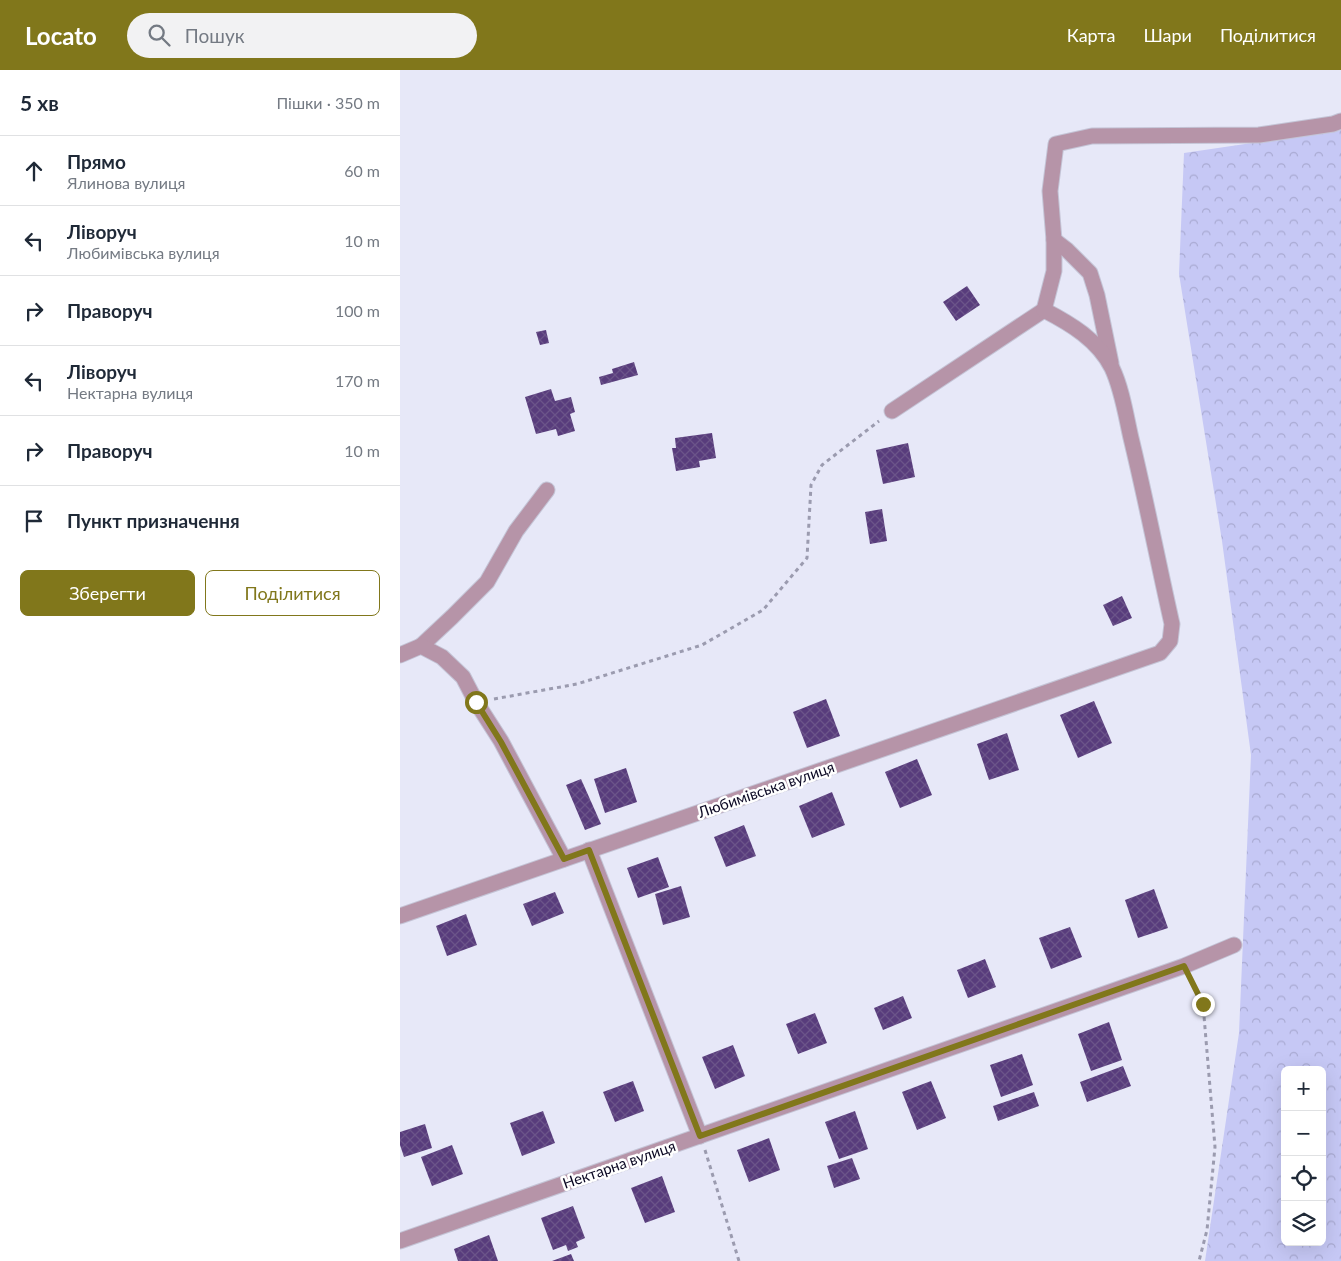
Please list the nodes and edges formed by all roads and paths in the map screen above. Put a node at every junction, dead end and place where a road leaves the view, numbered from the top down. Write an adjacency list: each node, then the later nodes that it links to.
1 (1341, 121): 2 (street)
2 (1054, 240): 3 (street); 4 (street)
3 (1044, 310): 4 (street); 5 (street)
4 (1112, 368): 10 (street, Любимівська вулиця)
5 (892, 411): 9 (path)
6 (548, 490): 7 (street)
7 (421, 646): 8 (street); 9 (street)
8 (400, 655)
9 (476, 702): 11 (street)
10 (589, 850): 11 (street, Любимівська вулиця); 15 (street)
11 (564, 859): 12 (street, Любимівська вулиця)
12 (400, 916)
13 (1234, 945): 14 (street, Нектарна вулиця)
14 (1184, 966): 15 (street, Нектарна вулиця); 18 (path)
15 (700, 1136): 16 (street, Нектарна вулиця); 17 (path)
16 (400, 1241)
17 (739, 1261)
18 (1199, 1261)

